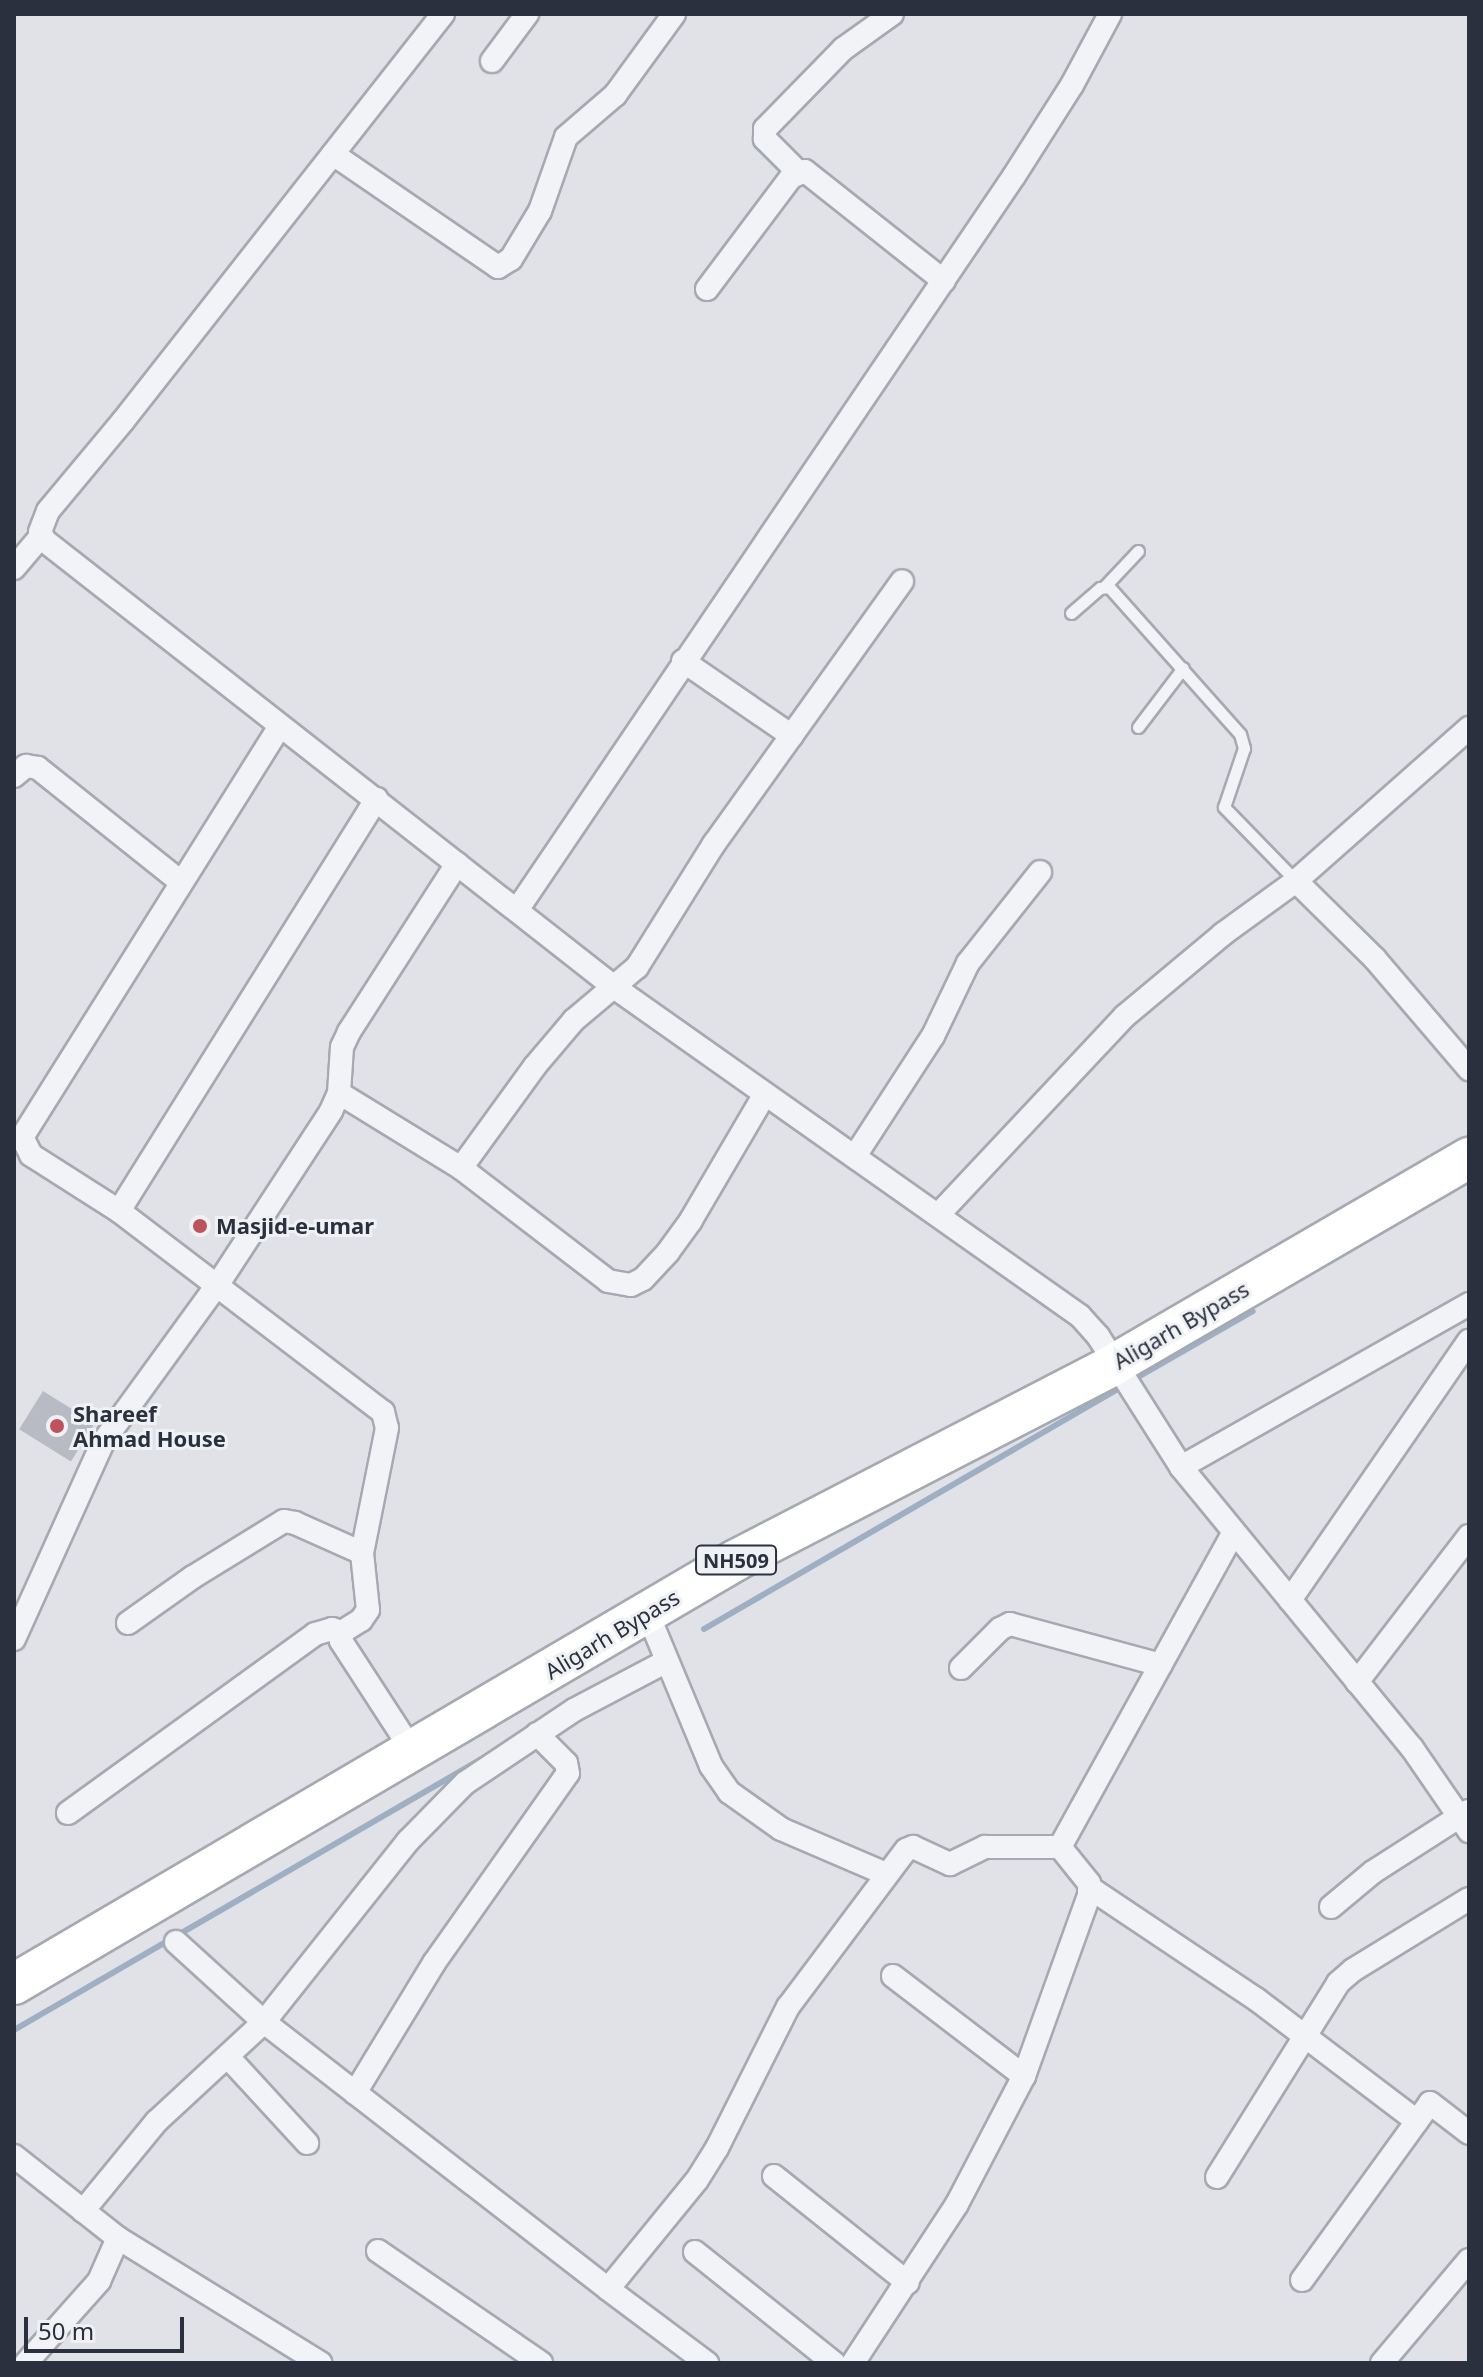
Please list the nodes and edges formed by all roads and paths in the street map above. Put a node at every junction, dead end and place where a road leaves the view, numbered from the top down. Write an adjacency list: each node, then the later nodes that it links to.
1 (443, 14): 7 (street)
2 (527, 14): 6 (street)
3 (674, 14): 7 (street)
4 (892, 14): 8 (street)
5 (1110, 14): 9 (street)
6 (492, 61)
7 (333, 154): 12 (street)
8 (798, 172): 9 (street); 10 (street)
9 (944, 281): 18 (street)
10 (707, 289)
11 (14, 531): 12 (street)
12 (36, 541): 14 (street); 20 (street)
13 (1138, 551): 16 (lane)
14 (14, 568)
15 (902, 581): 23 (street)
16 (1105, 586): 17 (lane); 19 (lane)
17 (1071, 613)
18 (683, 661): 23 (street); 30 (street)
19 (1183, 668): 21 (lane); 28 (lane)
20 (280, 726): 25 (street); 29 (street)
21 (1138, 727)
22 (1469, 728): 28 (street)
23 (792, 736): 31 (street)
24 (14, 776): 29 (street)
25 (376, 799): 26 (street); 38 (street)
26 (457, 864): 30 (street); 33 (street)
27 (1040, 872): 35 (street)
28 (1296, 881): 32 (street); 39 (street)
29 (181, 882): 38 (street)
30 (517, 910): 31 (street)
31 (614, 987): 34 (street); 37 (street)
32 (1469, 1069)
33 (339, 1093): 37 (street); 40 (street)
34 (765, 1094): 35 (street); 37 (street)
35 (855, 1156): 39 (street)
36 (1469, 1158): 43 (highway, Aligarh Bypass / NH509)
37 (461, 1168)
38 (119, 1211): 40 (street)
39 (938, 1215): 43 (street)
40 (218, 1284): 47 (street); 52 (street)
41 (1469, 1304): 44 (street)
42 (1469, 1341): 48 (street)
43 (1122, 1379): 44 (street); 49 (highway, Aligarh Bypass / NH509)
44 (1181, 1467): 45 (street)
45 (1233, 1534): 48 (street); 54 (street)
46 (1469, 1536): 56 (street)
47 (362, 1553): 50 (street); 51 (street)
48 (1290, 1600): 56 (street)
49 (647, 1612): 53 (street); 58 (highway, Aligarh Bypass / NH509)
50 (128, 1623)
51 (342, 1632): 58 (street); 59 (street)
52 (14, 1639)
53 (667, 1661): 57 (street); 62 (street)
54 (1161, 1665): 55 (street); 61 (street)
55 (961, 1668)
56 (1357, 1682): 60 (street)
57 (537, 1734): 69 (street); 73 (street)
58 (413, 1752): 68 (highway, Aligarh Bypass / NH509)
59 (68, 1813)
60 (1466, 1820): 65 (street)
61 (1060, 1847): 62 (street); 63 (street)
62 (886, 1874): 87 (street)
63 (1090, 1888): 70 (street); 72 (street)
64 (1469, 1899): 70 (street)
65 (1331, 1907)
66 (176, 1942): 69 (street)
67 (893, 1976): 72 (street)
68 (14, 1984)
69 (264, 2022): 71 (street); 73 (street)
70 (1303, 2038): 74 (street); 79 (street)
71 (228, 2057): 76 (street); 80 (street)
72 (1024, 2076): 86 (street)
73 (355, 2093): 87 (street)
74 (1417, 2121): 75 (street); 85 (street)
75 (1469, 2133)
76 (307, 2143)
77 (14, 2156): 80 (street)
78 (774, 2176): 86 (street)
79 (1217, 2177)
80 (83, 2211): 81 (street)
81 (118, 2238): 88 (street); 89 (street)
82 (378, 2251): 90 (street)
83 (695, 2252): 92 (street)
84 (1469, 2260): 94 (street)
85 (1302, 2280)
86 (908, 2283): 93 (street)
87 (608, 2289): 91 (street)
88 (23, 2356)
89 (320, 2363)
90 (541, 2363)
91 (707, 2363)
92 (834, 2363)
93 (853, 2363)
94 (1382, 2363)

